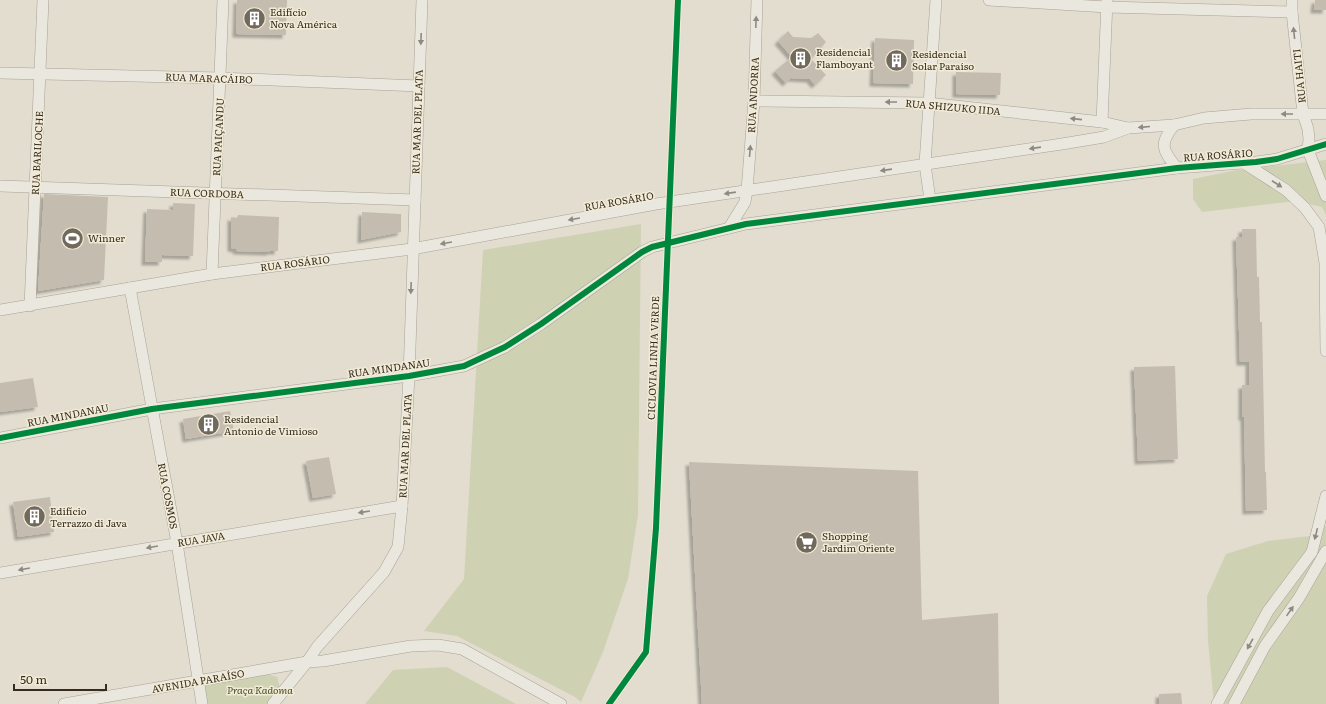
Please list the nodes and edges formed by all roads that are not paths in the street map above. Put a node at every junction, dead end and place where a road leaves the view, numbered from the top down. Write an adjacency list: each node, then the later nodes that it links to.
1 (43, 0): 11 (street, RUA BARILOCHE)
2 (223, 0): 12 (street, RUA PAIÇANDU)
3 (422, 0): 13 (street, RUA MAR DEL PLATA, one-way to 13)
4 (757, 0): 14 (street, RUA ANDORRA, one-way to 4)
5 (936, 0): 15 (street)
6 (989, 0): 8 (street)
7 (1292, 0): 9 (street, RUA HAITI)
8 (1107, 3): 9 (street); 18 (street)
9 (1292, 12): 16 (street, RUA HAITI, one-way to 9)
10 (0, 73): 11 (street, RUA MARACÁIBO)
11 (41, 75): 12 (street, RUA MARACÁIBO); 27 (street, RUA BARILOCHE)
12 (221, 78): 13 (street, RUA MARACÁIBO); 29 (street, RUA PAIÇANDU)
13 (418, 86): 31 (street, RUA MAR DEL PLATA)
14 (754, 101): 15 (street, RUA SHIZUKO IIDA, one-way to 14); 28 (street, RUA ANDORRA, one-way to 14)
15 (928, 103): 18 (street, RUA SHIZUKO IIDA, one-way to 15); 24 (street)
16 (1303, 114): 17 (street, RUA ROSÁRIO); 19 (street, RUA ROSÁRIO, one-way to 19); 22 (street, RUA HAITI)
17 (1326, 114)
18 (1102, 122): 20 (street, RUA SHIZUKO IIDA)
19 (1174, 125): 20 (street, RUA ROSÁRIO, one-way to 20); 25 (street)
20 (1128, 128): 24 (street, RUA ROSÁRIO, one-way to 24)
21 (1326, 144): 22 (street, RUA ROSÁRIO)
22 (1308, 150): 23 (street, RUA ROSÁRIO); 30 (street)
23 (1244, 163): 25 (street, RUA ROSÁRIO); 39 (street, one-way to 39)
24 (924, 164): 28 (street, RUA ROSÁRIO, one-way to 28); 32 (street)
25 (1177, 168): 32 (street, RUA ROSÁRIO)
26 (0, 186): 27 (street, RUA CORDOBA)
27 (34, 187): 29 (street, RUA CORDOBA); 37 (street, RUA BARILOCHE)
28 (746, 190): 33 (street, RUA ANDORRA); 34 (street, RUA ROSÁRIO, one-way to 34)
29 (215, 193): 31 (street, RUA CORDOBA); 35 (street, RUA PAIÇANDU)
30 (1326, 196)
31 (414, 200): 34 (street, RUA MAR DEL PLATA)
32 (930, 200): 33 (street, RUA MINDANAU)
33 (729, 228): 40 (street, RUA MINDANAU)
34 (412, 249): 35 (street, RUA ROSÁRIO); 40 (street, RUA MAR DEL PLATA, one-way to 40)
35 (212, 274): 36 (street, RUA ROSÁRIO)
36 (130, 288): 37 (street, RUA ROSÁRIO); 41 (street, RUA COSMOS)
37 (30, 306): 38 (street, RUA ROSÁRIO)
38 (0, 310)
39 (1326, 350)
40 (409, 376): 41 (street, RUA MINDANAU); 44 (street, RUA MAR DEL PLATA)
41 (152, 409): 42 (street, RUA MINDANAU); 45 (street, RUA COSMOS)
42 (0, 438)
43 (1326, 496): 54 (street, one-way to 54)
44 (402, 506): 45 (street, RUA JAVA, one-way to 45); 48 (street, RUA MAR DEL PLATA)
45 (177, 543): 47 (street, RUA JAVA, one-way to 47); 49 (street, RUA COSMOS)
46 (1326, 551): 55 (street, one-way to 46)
47 (0, 573)
48 (307, 662): 49 (street, AVENIDA PARAÍSO); 52 (street, RUA MAR DEL PLATA); 53 (street, AVENIDA PARAÍSO)
49 (198, 681): 50 (street, AVENIDA PARAÍSO); 51 (street, RUA COSMOS)
50 (64, 704)
51 (202, 704)
52 (273, 704)
53 (561, 704)
54 (1217, 704)
55 (1234, 704)

